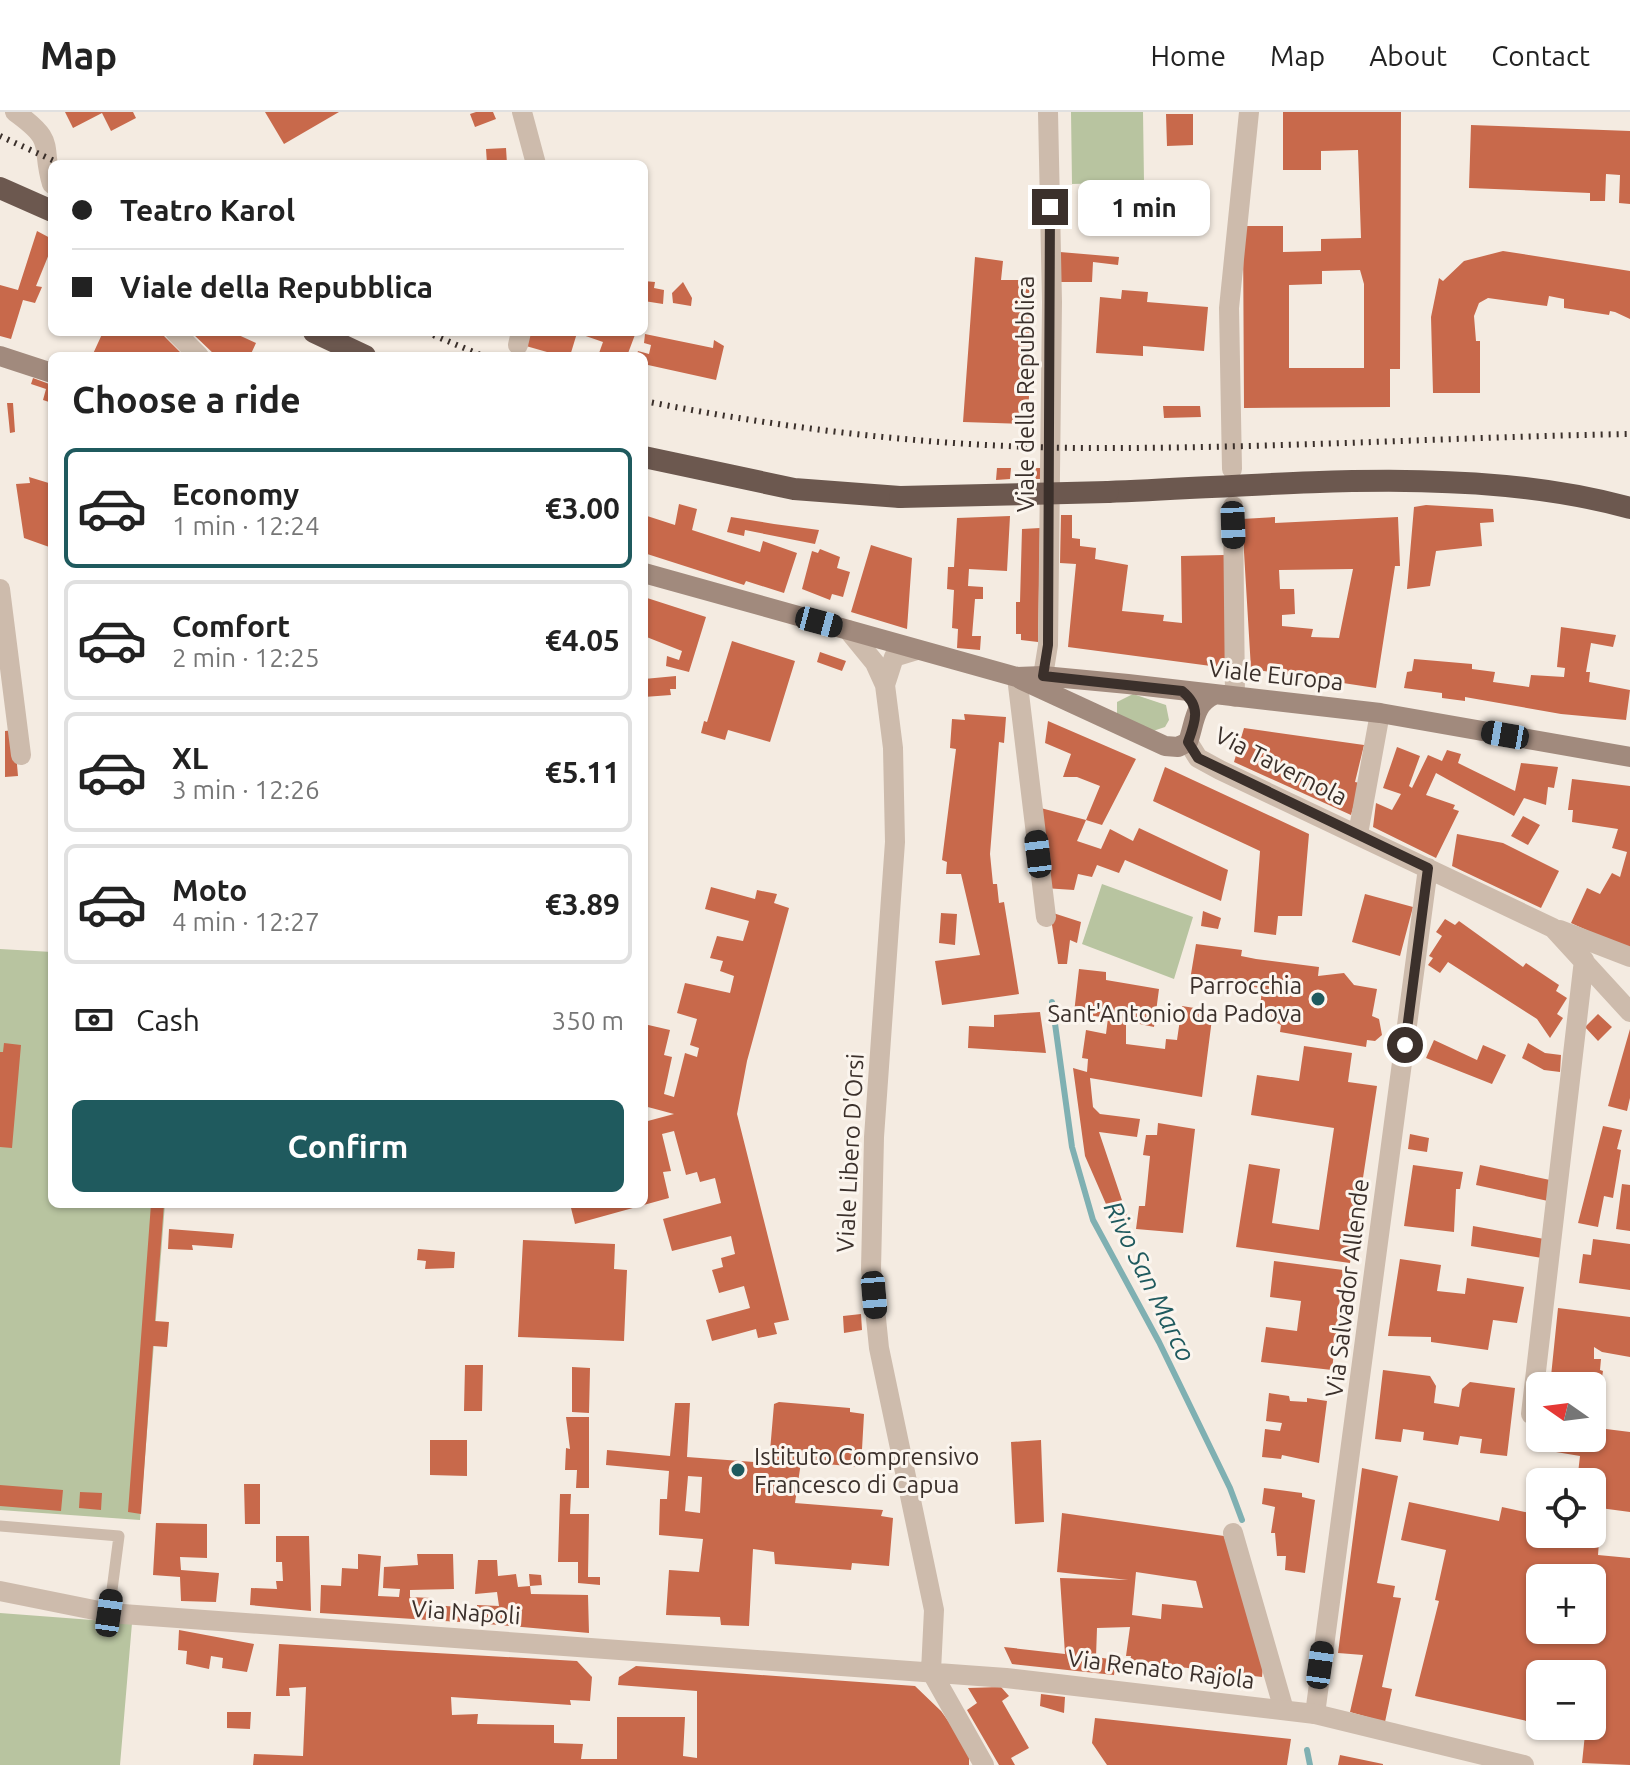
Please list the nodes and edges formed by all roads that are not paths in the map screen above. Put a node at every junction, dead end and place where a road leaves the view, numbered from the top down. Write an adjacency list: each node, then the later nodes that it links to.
1 (15, 112): 5 (street)
2 (522, 112): 6 (street)
3 (1048, 112): 23 (street, Viale della Repubblica)
4 (1249, 112): 16 (street)
5 (50, 160)
6 (535, 160)
7 (0, 188): 8 (highway)
8 (46, 209)
9 (179, 336): 11 (street)
10 (322, 336): 12 (highway)
11 (195, 352)
12 (356, 352)
13 (0, 356): 14 (main road)
14 (48, 372)
15 (648, 458): 18 (highway, bridge)
16 (1232, 469)
17 (1233, 506): 29 (street)
18 (1630, 508)
19 (648, 574): 21 (main road)
20 (0, 589): 34 (street)
21 (848, 630): 22 (main road); 26 (street)
22 (917, 650): 24 (main road, Viale Europa); 26 (street)
23 (1043, 676): 24 (main road, Viale Europa); 25 (main road, Viale Europa)
24 (1017, 677): 32 (main road, Via Tavernola); 38 (street)
25 (1128, 684): 27 (main road, Viale Europa); 32 (main road)
26 (885, 685): 48 (street, Viale Libero D'Orsi)
27 (1182, 691): 28 (main road, Viale Europa); 30 (main road)
28 (1214, 695): 29 (main road, Viale Europa); 30 (main road)
29 (1235, 697): 31 (main road, Viale Europa)
30 (1197, 708): 33 (main road)
31 (1380, 713): 35 (main road, Viale Europa); 36 (street)
32 (1115, 725): 33 (main road, Via Tavernola)
33 (1188, 742): 36 (street, Via Tavernola)
34 (21, 755)
35 (1630, 757)
36 (1358, 834): 37 (street, Via Tavernola)
37 (1428, 868): 39 (street, Via Tavernola); 50 (street, Via Salvador Allende)
38 (1046, 917)
39 (1553, 928): 40 (street); 41 (street, Via Tavernola)
40 (1630, 957)
41 (1584, 960): 42 (street, Via Tavernola); 43 (street)
42 (1630, 1012)
43 (1536, 1372)
44 (0, 1526): 47 (lane)
45 (1233, 1533): 49 (street)
46 (0, 1591): 47 (street, Via Napoli)
47 (109, 1613): 48 (street, Via Napoli)
48 (931, 1671): 49 (street, Via Renato Rajola); 51 (street)
49 (1284, 1710): 50 (street, Via Renato Rajola)
50 (1315, 1714): 52 (street, Via Renato Rajola)
51 (984, 1765)
52 (1524, 1765)

